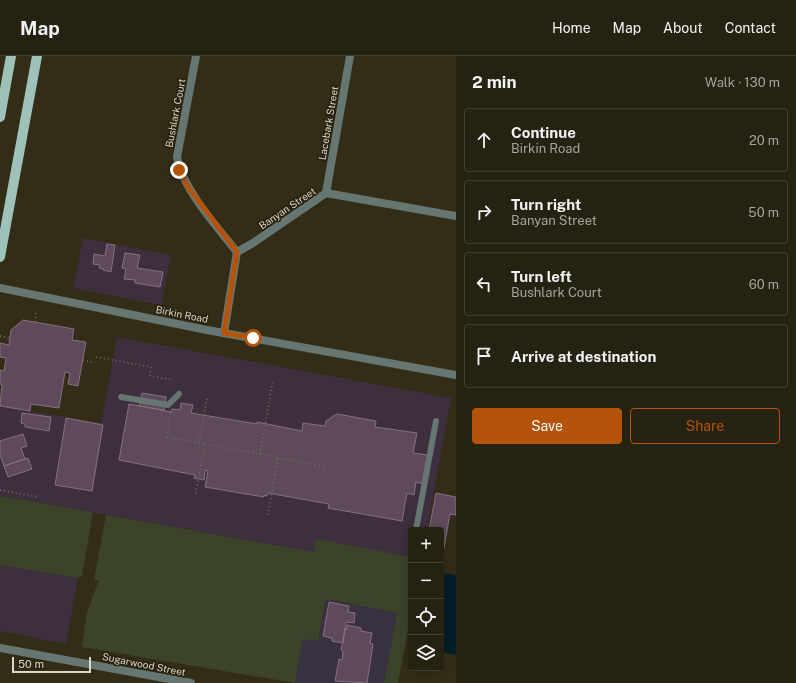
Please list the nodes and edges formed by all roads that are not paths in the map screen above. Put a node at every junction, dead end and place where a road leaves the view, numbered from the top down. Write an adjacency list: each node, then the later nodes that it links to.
1 (11, 56): 5 (main road)
2 (37, 56): 9 (main road)
3 (196, 56): 8 (street, Bushlark Court)
4 (350, 56): 6 (street, Lacebark Street)
5 (0, 117)
6 (326, 193): 7 (street, Banyan Street); 8 (street, Banyan Street)
7 (456, 216)
8 (237, 252): 11 (street)
9 (0, 257)
10 (0, 288): 11 (street, Birkin Road)
11 (224, 333): 12 (street, Birkin Road)
12 (456, 375)
13 (179, 394): 14 (lane)
14 (121, 397)
15 (436, 422): 16 (lane)
16 (417, 527)
17 (0, 648): 18 (street, Sugarwood Street)
18 (139, 674): 19 (street); 20 (street, Sugarwood Street)
19 (137, 683)
20 (191, 683)

